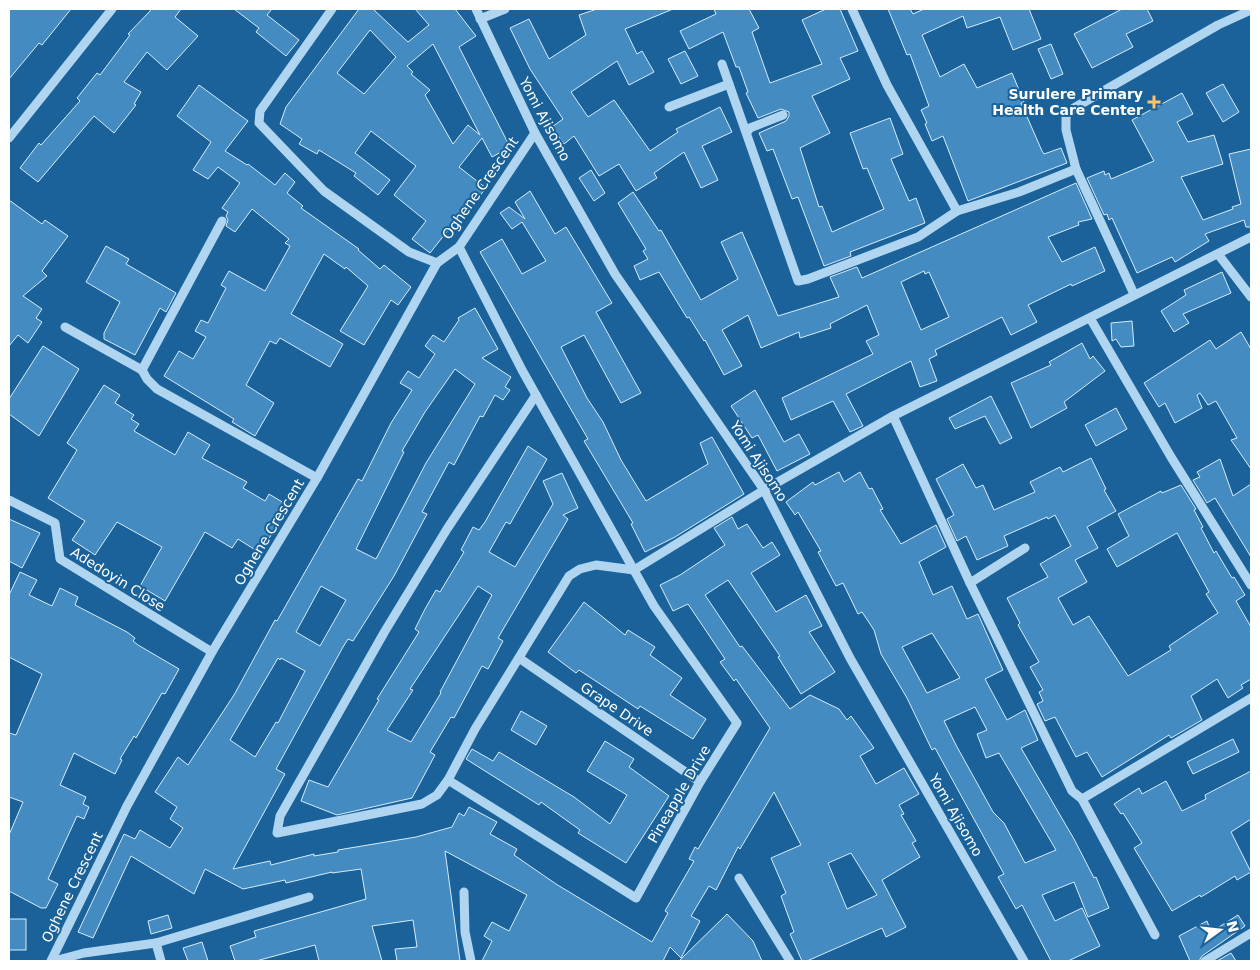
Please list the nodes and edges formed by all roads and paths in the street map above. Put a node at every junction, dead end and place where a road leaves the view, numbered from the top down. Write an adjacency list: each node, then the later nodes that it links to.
1 (112, 9): 14 (street)
2 (332, 9): 21 (street)
3 (476, 9): 7 (street, Yomi Ajisomo)
4 (505, 9): 7 (street)
5 (852, 9): 16 (street)
6 (1251, 10): 15 (street)
7 (480, 20): 13 (street, Yomi Ajisomo)
8 (722, 64): 9 (street)
9 (729, 84): 10 (street); 12 (street)
10 (668, 107)
11 (783, 114): 12 (street)
12 (747, 132): 16 (street)
13 (535, 133): 19 (street, Oghene Crescent); 30 (street, Yomi Ajisomo)
14 (9, 138)
15 (1076, 169): 16 (street); 22 (street)
16 (957, 211)
17 (222, 221): 26 (street)
18 (1251, 237): 20 (street)
19 (459, 247): 21 (street, Oghene Crescent); 27 (street)
20 (1218, 254): 22 (street); 23 (street)
21 (437, 263): 29 (street, Oghene Crescent)
22 (1134, 294): 24 (street)
23 (1251, 297)
24 (1090, 318): 28 (street); 35 (street)
25 (65, 328): 26 (street)
26 (142, 370): 29 (street)
27 (536, 395): 33 (street); 39 (street)
28 (893, 416): 30 (street); 34 (street)
29 (317, 478): 36 (street, Oghene Crescent)
30 (764, 490): 33 (street); 52 (street, Yomi Ajisomo)
31 (9, 500): 36 (street, Adedoyin Close)
32 (1025, 548): 34 (street)
33 (634, 570): 37 (street); 40 (street, Pineapple Drive)
34 (970, 582): 41 (street)
35 (1251, 585)
36 (212, 652): 48 (street, Oghene Crescent)
37 (519, 658): 39 (street); 40 (street, Grape Drive)
38 (1251, 698): 41 (street)
39 (448, 780): 40 (street, Pineapple Drive)
40 (700, 782)
41 (1082, 799): 46 (street)
42 (739, 878): 51 (street)
43 (464, 892): 50 (street)
44 (309, 897): 47 (street)
45 (1251, 933): 53 (street)
46 (1155, 935)
47 (156, 943): 48 (street); 49 (street)
48 (53, 961)
49 (161, 961)
50 (471, 961)
51 (790, 961)
52 (1024, 961)
53 (1205, 961)

